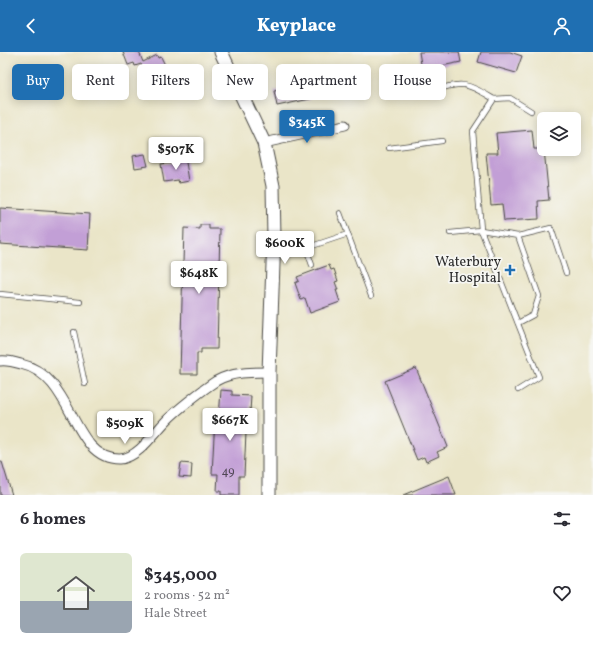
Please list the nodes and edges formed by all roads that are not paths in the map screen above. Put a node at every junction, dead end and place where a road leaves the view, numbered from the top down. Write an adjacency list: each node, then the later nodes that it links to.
1 (221, 52): 7 (main road)
2 (446, 86): 3 (lane)
3 (494, 99): 4 (lane); 10 (lane)
4 (531, 111)
5 (345, 125): 7 (street)
6 (442, 141): 8 (lane)
7 (264, 143): 22 (main road)
8 (389, 148)
9 (340, 213): 12 (lane)
10 (481, 230): 11 (lane); 13 (lane); 19 (lane)
11 (450, 233)
12 (348, 234): 14 (lane); 17 (lane)
13 (518, 236): 15 (lane); 19 (lane)
14 (312, 265)
15 (566, 273)
16 (0, 294): 18 (lane)
17 (372, 296)
18 (80, 302)
19 (518, 323): 24 (lane)
20 (74, 332): 23 (lane)
21 (0, 361): 22 (street)
22 (269, 372): 25 (main road)
23 (85, 384)
24 (518, 390)
25 (269, 495)

